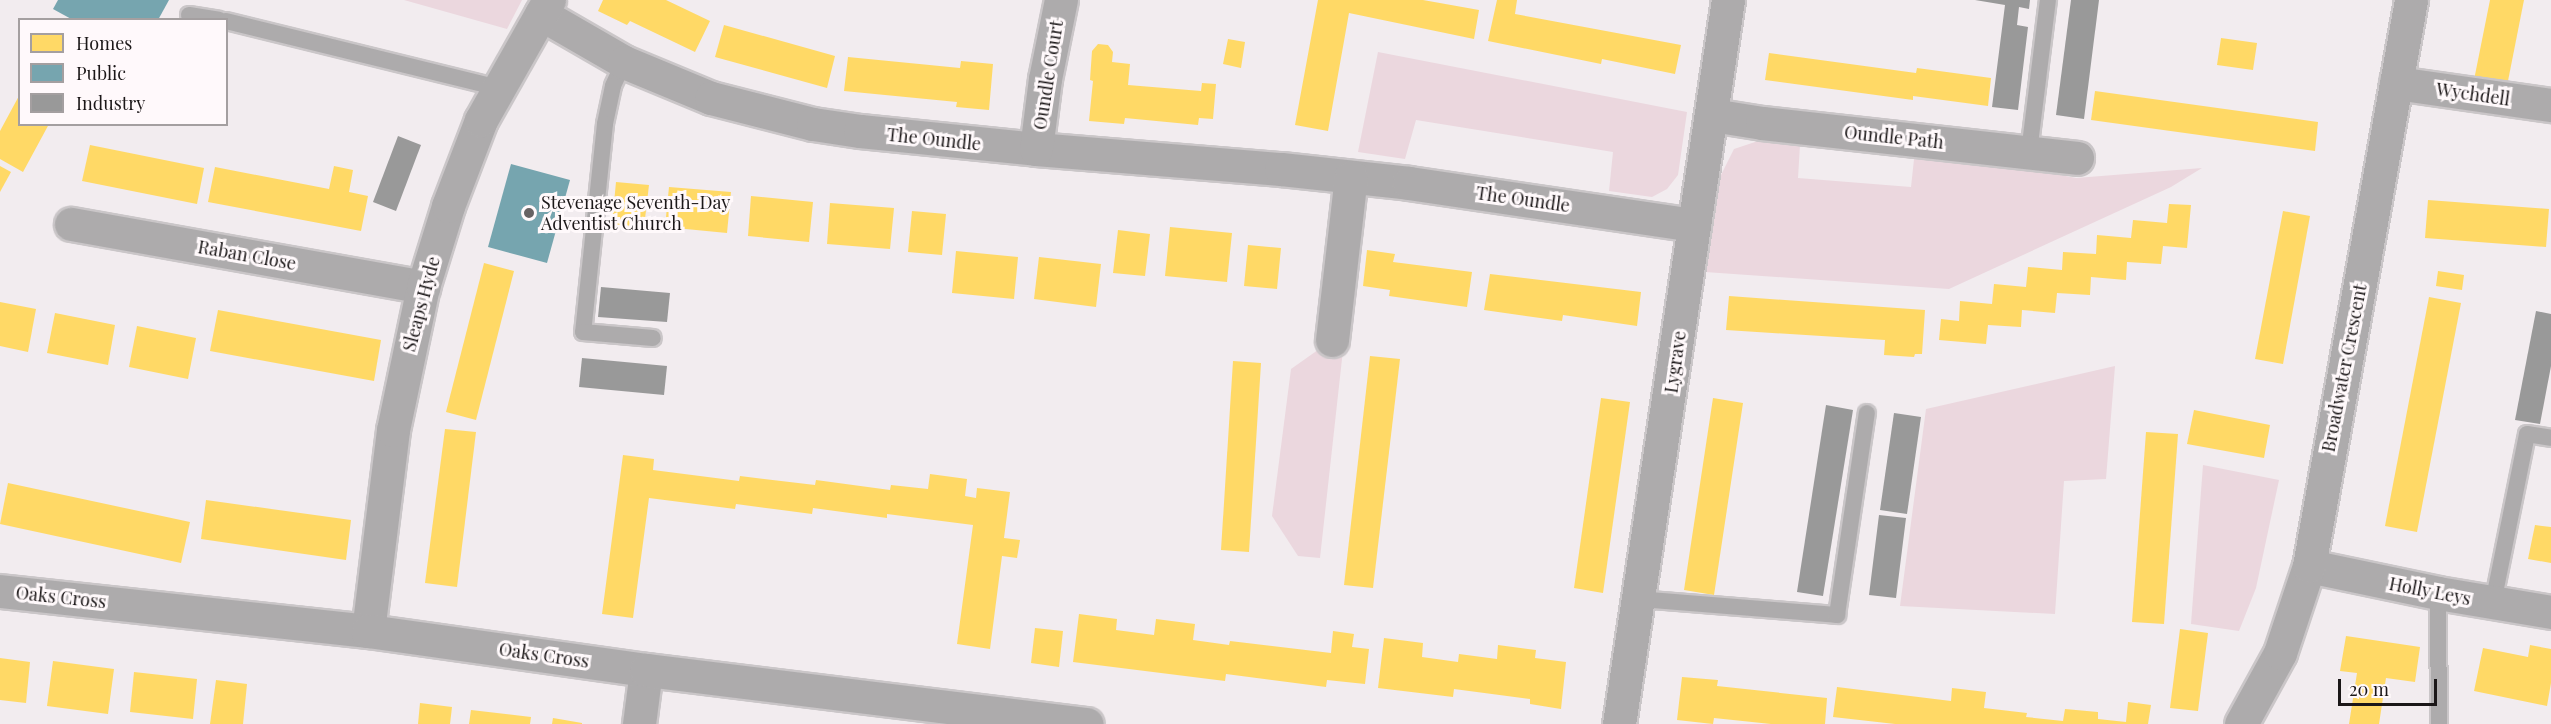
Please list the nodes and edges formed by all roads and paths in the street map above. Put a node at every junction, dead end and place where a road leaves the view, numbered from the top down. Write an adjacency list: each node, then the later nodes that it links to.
1 (1061, 0): 14 (street, Oundle Court)
2 (1728, 0): 13 (street, Lygrave)
3 (2049, 0): 15 (lane)
4 (2411, 0): 10 (street, Broadwater Crescent)
5 (545, 7): 9 (street, The Oundle); 11 (street, Sleaps Hyde)
6 (189, 15): 7 (lane)
7 (207, 18)
8 (228, 21): 11 (lane)
9 (624, 62): 14 (street, The Oundle); 21 (lane)
10 (2396, 83): 12 (street, Wychdell); 25 (street, Broadwater Crescent)
11 (498, 88): 20 (street, Sleaps Hyde)
12 (2551, 105)
13 (1712, 115): 15 (street, Oundle Path); 19 (street, Lygrave)
14 (1036, 149): 17 (street, The Oundle)
15 (2029, 152): 16 (street, Oundle Path)
16 (2076, 158)
17 (1351, 177): 19 (street, The Oundle); 22 (street)
18 (71, 224): 20 (street, Raban Close)
19 (1694, 225): 28 (street, Lygrave)
20 (423, 287): 31 (street, Sleaps Hyde)
21 (654, 338)
22 (1332, 340)
23 (1867, 413): 28 (lane)
24 (2551, 438): 29 (lane)
25 (2309, 566): 27 (street, Holly Leys); 36 (street, Broadwater Crescent)
26 (0, 591): 31 (street, Oaks Cross)
27 (2438, 593): 29 (street, Holly Leys); 37 (lane)
28 (1639, 599): 35 (street, Lygrave)
29 (2493, 603): 30 (street, Holly Leys)
30 (2551, 612)
31 (368, 631): 32 (street, Oaks Cross)
32 (646, 670): 33 (street); 34 (street, Oaks Cross)
33 (639, 724)
34 (1087, 724)
35 (1619, 724)
36 (2241, 724)
37 (2439, 724)

